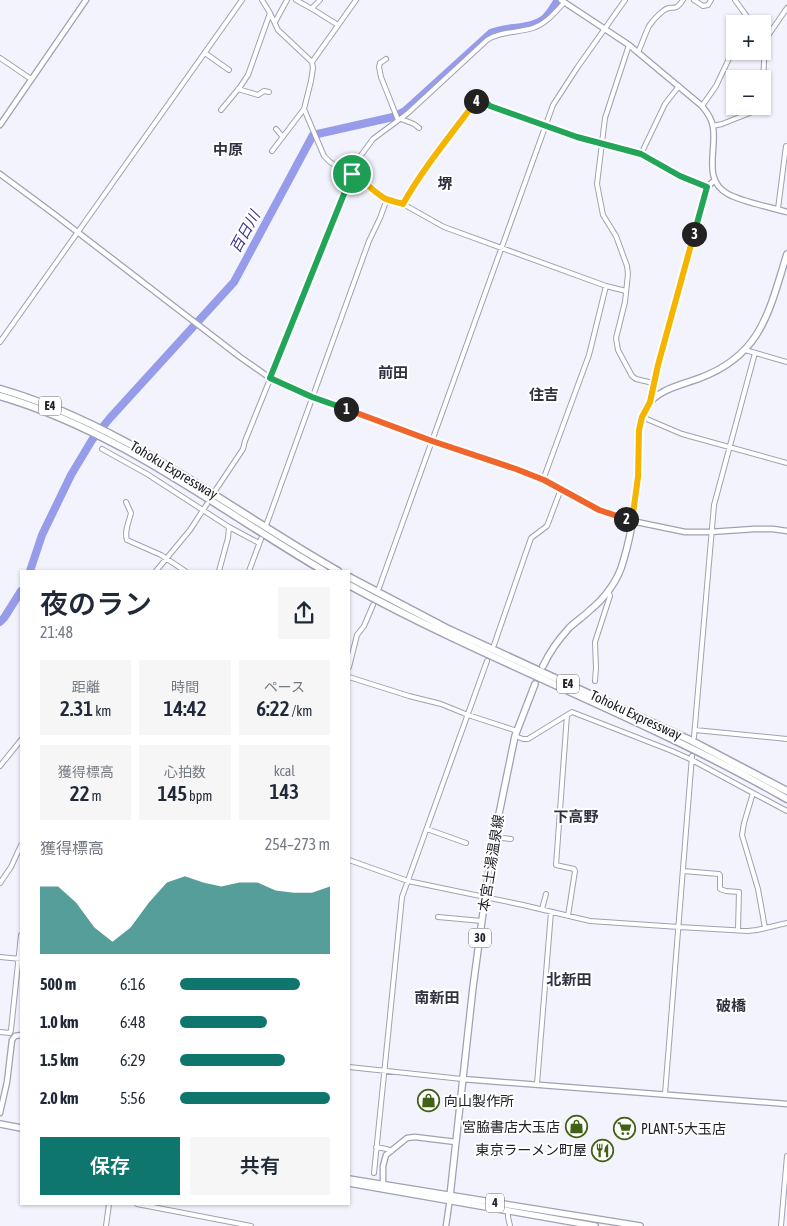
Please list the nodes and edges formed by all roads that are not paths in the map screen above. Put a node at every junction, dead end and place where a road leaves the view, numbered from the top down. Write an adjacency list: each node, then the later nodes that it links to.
1 (86, 0): 32 (street)
2 (242, 0): 16 (street)
3 (262, 0): 18 (street)
4 (287, 0): 20 (street)
5 (296, 0): 14 (street)
6 (320, 0): 14 (street)
7 (356, 0): 21 (street)
8 (625, 0): 22 (street)
9 (683, 0): 25 (street)
10 (694, 0): 11 (street)
11 (711, 0)
12 (735, 0): 19 (street)
13 (562, 1): 22 (street); 40 (street)
14 (312, 8): 21 (street)
15 (787, 8): 23 (street)
16 (236, 9): 17 (street); 26 (street)
17 (242, 12)
18 (270, 13): 20 (street); 34 (street)
19 (745, 15)
20 (275, 22): 30 (street)
21 (338, 25): 30 (street)
22 (605, 29): 24 (street); 42 (street)
23 (771, 31)
24 (629, 45): 25 (street); 47 (street)
25 (638, 52): 33 (street)
26 (205, 53): 31 (street); 59 (street)
27 (0, 58): 32 (street)
28 (386, 59): 40 (street)
29 (728, 60): 36 (street)
30 (312, 62): 38 (street)
31 (229, 70)
32 (31, 79): 41 (street)
33 (678, 86): 36 (street); 50 (street)
34 (238, 89): 35 (street); 37 (street)
35 (269, 92)
36 (702, 106): 43 (street)
37 (221, 110)
38 (304, 110): 46 (street); 52 (street)
39 (745, 115): 43 (street)
40 (398, 117): 44 (street); 52 (street)
41 (0, 125)
42 (546, 126): 47 (street); 56 (street); 60 (street)
43 (713, 126): 53 (street)
44 (419, 128)
45 (276, 129): 46 (street)
46 (283, 137): 49 (street)
47 (602, 144): 50 (street); 63 (street)
48 (786, 146): 57 (street)
49 (272, 151)
50 (641, 154): 54 (street)
51 (0, 174): 59 (street)
52 (352, 174): 55 (street); 68 (street)
53 (715, 180): 54 (street); 57 (street)
54 (707, 187): 69 (street)
55 (386, 199): 56 (street); 72 (street)
56 (403, 204): 60 (street)
57 (778, 209): 58 (street)
58 (787, 212)
59 (78, 232): 64 (street); 68 (street)
60 (502, 248): 62 (street); 77 (street)
61 (787, 254): 65 (main road)
62 (606, 286): 63 (street); 81 (street)
63 (626, 291): 69 (street)
64 (0, 342)
65 (745, 350): 66 (street); 73 (main road)
66 (755, 353): 67 (street); 78 (street)
67 (787, 362)
68 (270, 378): 72 (street); 83 (street)
69 (653, 383): 73 (street)
70 (0, 389): 75 (highway, Tohoku Expressway / E4)
71 (0, 396): 75 (highway, Tohoku Expressway / E4)
72 (312, 397): 77 (street); 88 (street)
73 (650, 402): 74 (main road)
74 (642, 417): 78 (street); 87 (main road)
75 (96, 430): 76 (highway, Tohoku Expressway / E4)
76 (109, 436): 97 (highway, Tohoku Expressway / E4); 98 (highway, Tohoku Expressway / E4)
77 (432, 441): 81 (street); 101 (street)
78 (729, 447): 80 (street); 91 (street)
79 (102, 449): 86 (street)
80 (787, 463)
81 (544, 480): 82 (street)
82 (561, 489): 87 (street); 104 (street)
83 (215, 491)
84 (126, 502): 92 (street)
85 (207, 504): 86 (street)
86 (204, 510): 89 (street); 92 (street)
87 (632, 521): 91 (street); 102 (main road)
88 (267, 523)
89 (229, 527): 95 (street); 96 (street)
90 (787, 531): 91 (street)
91 (710, 532): 113 (street)
92 (166, 558): 93 (street); 94 (street)
93 (157, 570)
94 (184, 570)
95 (219, 570)
96 (249, 570)
97 (322, 570)
98 (336, 570)
99 (350, 578): 120 (highway, Tohoku Expressway / E4)
100 (350, 586): 122 (highway, Tohoku Expressway / E4)
101 (379, 588)
102 (608, 591): 107 (main road); 109 (street)
103 (372, 605): 106 (street)
104 (494, 645)
105 (487, 661): 111 (street)
106 (350, 663)
107 (543, 666)
108 (350, 677): 111 (street)
109 (595, 681)
110 (535, 684): 114 (main road, 本宮土湯温泉線 / 30)
111 (468, 715): 114 (street); 124 (street)
112 (567, 715): 114 (street); 118 (street); 137 (street)
113 (695, 730): 115 (street); 116 (street)
114 (516, 734): 125 (main road, 本宮土湯温泉線 / 30)
115 (694, 738)
116 (787, 739)
117 (20, 741): 119 (street)
118 (692, 758): 121 (street); 130 (street)
119 (0, 766)
120 (787, 791)
121 (753, 793): 123 (street); 142 (street)
122 (787, 799)
123 (787, 812)
124 (427, 829): 127 (street); 131 (street)
125 (494, 837): 126 (street); 134 (main road, 本宮土湯温泉線 / 30)
126 (511, 839)
127 (466, 843)
128 (20, 850): 132 (street)
129 (350, 860): 131 (street)
130 (683, 871): 141 (street); 143 (street)
131 (408, 881): 134 (street); 150 (street)
132 (0, 883)
133 (546, 894): 135 (street)
134 (485, 897): 135 (street); 139 (main road, 本宮土湯温泉線 / 30)
135 (542, 909): 136 (street)
136 (551, 912): 137 (street); 152 (street)
137 (568, 916): 141 (street)
138 (438, 917): 139 (street)
139 (482, 921): 151 (main road, 本宮土湯温泉線 / 30)
140 (786, 924): 142 (street)
141 (678, 927): 143 (street); 153 (street)
142 (765, 928): 143 (street)
143 (738, 930)
144 (0, 957): 145 (street)
145 (20, 959): 147 (street)
146 (0, 1032): 147 (street)
147 (12, 1034): 148 (street); 155 (street)
148 (20, 1035)
149 (350, 1067): 150 (street)
150 (384, 1071): 151 (street); 160 (street)
151 (462, 1078): 152 (street); 159 (main road, 本宮土湯温泉線 / 30)
152 (537, 1084): 153 (street)
153 (665, 1094): 154 (street)
154 (787, 1104)
155 (0, 1113)
156 (0, 1122): 157 (main road); 158 (main road)
157 (20, 1123)
158 (20, 1128)
159 (456, 1142): 161 (street); 167 (main road, 本宮土湯温泉線 / 30)
160 (376, 1147): 161 (street); 163 (street)
161 (391, 1151): 166 (street)
162 (787, 1156): 177 (street)
163 (374, 1173)
164 (350, 1179): 166 (main road, 4)
165 (350, 1183): 167 (main road, 4)
166 (382, 1184): 167 (main road, 4)
167 (450, 1198): 170 (main road, 4); 173 (street); 176 (main road, 4)
168 (110, 1205): 171 (street)
169 (142, 1205): 172 (street)
170 (508, 1210): 174 (street); 175 (main road, 4)
171 (106, 1226)
172 (251, 1226)
173 (446, 1226)
174 (510, 1226)
175 (595, 1226)
176 (640, 1226)
177 (782, 1226)

